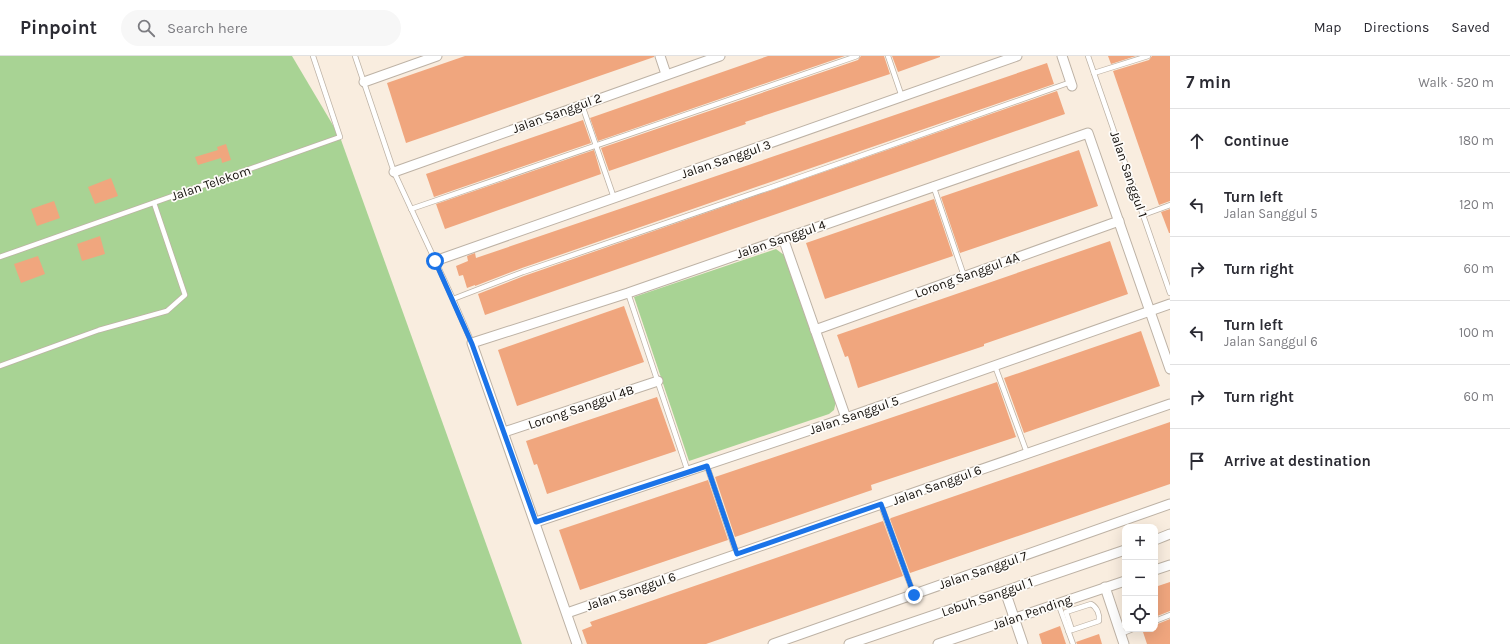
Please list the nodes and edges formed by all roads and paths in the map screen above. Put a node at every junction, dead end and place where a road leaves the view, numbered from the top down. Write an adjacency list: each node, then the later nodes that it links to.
1 (313, 56): 22 (lane, Jalan Telekom)
2 (355, 56): 14 (lane)
3 (436, 56): 14 (street)
4 (660, 56): 13 (street)
5 (720, 56): 13 (street, Jalan Sanggul 2)
6 (857, 56): 18 (lane)
7 (888, 56): 16 (lane)
8 (1017, 56): 16 (street, Jalan Sanggul 3)
9 (1062, 56): 15 (street)
10 (1088, 56): 12 (lane, Jalan Sanggul 1)
11 (1148, 56): 12 (lane)
12 (1094, 73): 25 (lane, Jalan Sanggul 1)
13 (666, 74): 17 (street, Jalan Sanggul 2)
14 (364, 82): 19 (lane)
15 (1071, 84): 33 (lane)
16 (902, 97): 21 (street, Jalan Sanggul 3)
17 (582, 104): 18 (lane); 19 (street, Jalan Sanggul 2)
18 (596, 145): 21 (lane); 24 (lane)
19 (394, 172): 24 (lane)
20 (933, 186): 26 (street, Jalan Sanggul 4); 27 (street, Jalan Sanggul 4); 30 (lane)
21 (614, 198): 29 (street, Jalan Sanggul 3)
22 (154, 203): 28 (lane, Jalan Telekom); 38 (lane)
23 (1170, 205): 25 (lane)
24 (411, 209): 29 (lane)
25 (1143, 215): 32 (lane, Jalan Sanggul 1)
26 (1119, 221): 30 (street, Lorong Sanggul 4A); 35 (street)
27 (783, 238): 31 (street, Jalan Sanggul 4); 36 (street)
28 (0, 257)
29 (435, 261): 33 (lane)
30 (964, 276): 36 (street, Lorong Sanggul 4A)
31 (628, 293): 37 (street, Jalan Sanggul 4); 41 (lane)
32 (1170, 293)
33 (453, 299): 37 (lane)
34 (1170, 304): 35 (street, Jalan Sanggul 5)
35 (1150, 312): 39 (street, Jalan Sanggul 5); 40 (street)
36 (815, 330): 43 (street)
37 (472, 344): 44 (street)
38 (0, 366)
39 (995, 366): 43 (street, Jalan Sanggul 5); 45 (lane)
40 (1170, 370)
41 (658, 381): 44 (street, Lorong Sanggul 4B); 47 (lane)
42 (1170, 404): 45 (street, Jalan Sanggul 6)
43 (846, 418): 46 (street, Jalan Sanggul 5)
44 (504, 432): 50 (street)
45 (1027, 453): 48 (street, Jalan Sanggul 6)
46 (707, 466): 47 (street, Jalan Sanggul 5); 54 (lane)
47 (688, 472): 50 (street, Jalan Sanggul 5)
48 (881, 504): 54 (street, Jalan Sanggul 6); 60 (lane)
49 (1170, 504): 60 (street, Jalan Sanggul 7)
50 (536, 522): 62 (street)
51 (1170, 534): 52 (street)
52 (1158, 539)
53 (1122, 551): 59 (street, Lebuh Sanggul 1)
54 (737, 554): 62 (street, Jalan Sanggul 6)
55 (1170, 565): 56 (street)
56 (1158, 569)
57 (1122, 582): 58 (street, Jalan Pending)
58 (1105, 587): 61 (street, Jalan Pending); 68 (street)
59 (1005, 591): 64 (street); 71 (street, Lebuh Sanggul 1)
60 (914, 595): 70 (street, Jalan Sanggul 7)
61 (1058, 603): 64 (street, Jalan Pending); 66 (lane)
62 (568, 613): 69 (street)
63 (1170, 615): 65 (lane)
64 (1014, 618): 72 (street, Jalan Pending); 73 (street)
65 (1158, 620)
66 (1070, 631): 66 (lane); 74 (lane)
67 (1126, 632): 68 (lane)
68 (1121, 634): 75 (street)
69 (577, 644)
70 (773, 644)
71 (849, 644)
72 (938, 644)
73 (1023, 644)
74 (1073, 644)
75 (1124, 644)

